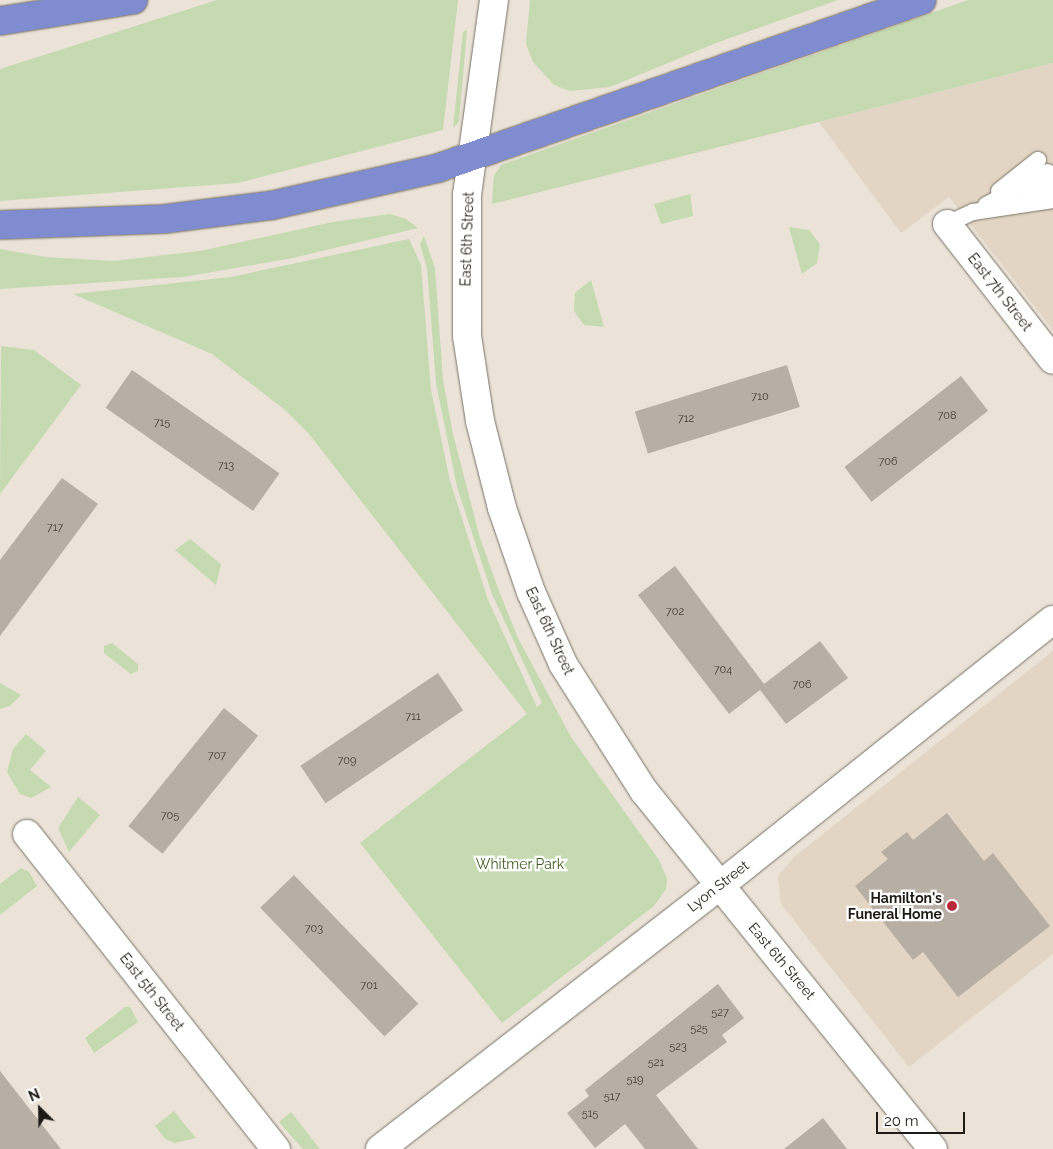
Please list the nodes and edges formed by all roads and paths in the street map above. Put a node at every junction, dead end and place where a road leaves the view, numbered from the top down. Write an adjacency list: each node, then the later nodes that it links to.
1 (26, 0): 5 (highway)
2 (133, 0): 6 (highway)
3 (494, 0): 7 (street, East 6th Street)
4 (922, 0): 7 (highway)
5 (0, 9)
6 (0, 21)
7 (472, 159): 12 (highway); 16 (street, East 6th Street)
8 (1046, 173): 10 (lane); 10 (lane)
9 (1053, 200): 10 (lane)
10 (973, 212): 11 (lane)
11 (947, 224): 13 (street, East 7th Street)
12 (0, 225)
13 (1053, 360)
14 (1053, 620): 16 (street, Lyon Street)
15 (27, 834): 17 (street, East 5th Street)
16 (718, 887): 18 (street, Lyon Street); 19 (street, East 6th Street)
17 (276, 1149)
18 (380, 1149)
19 (933, 1149)

